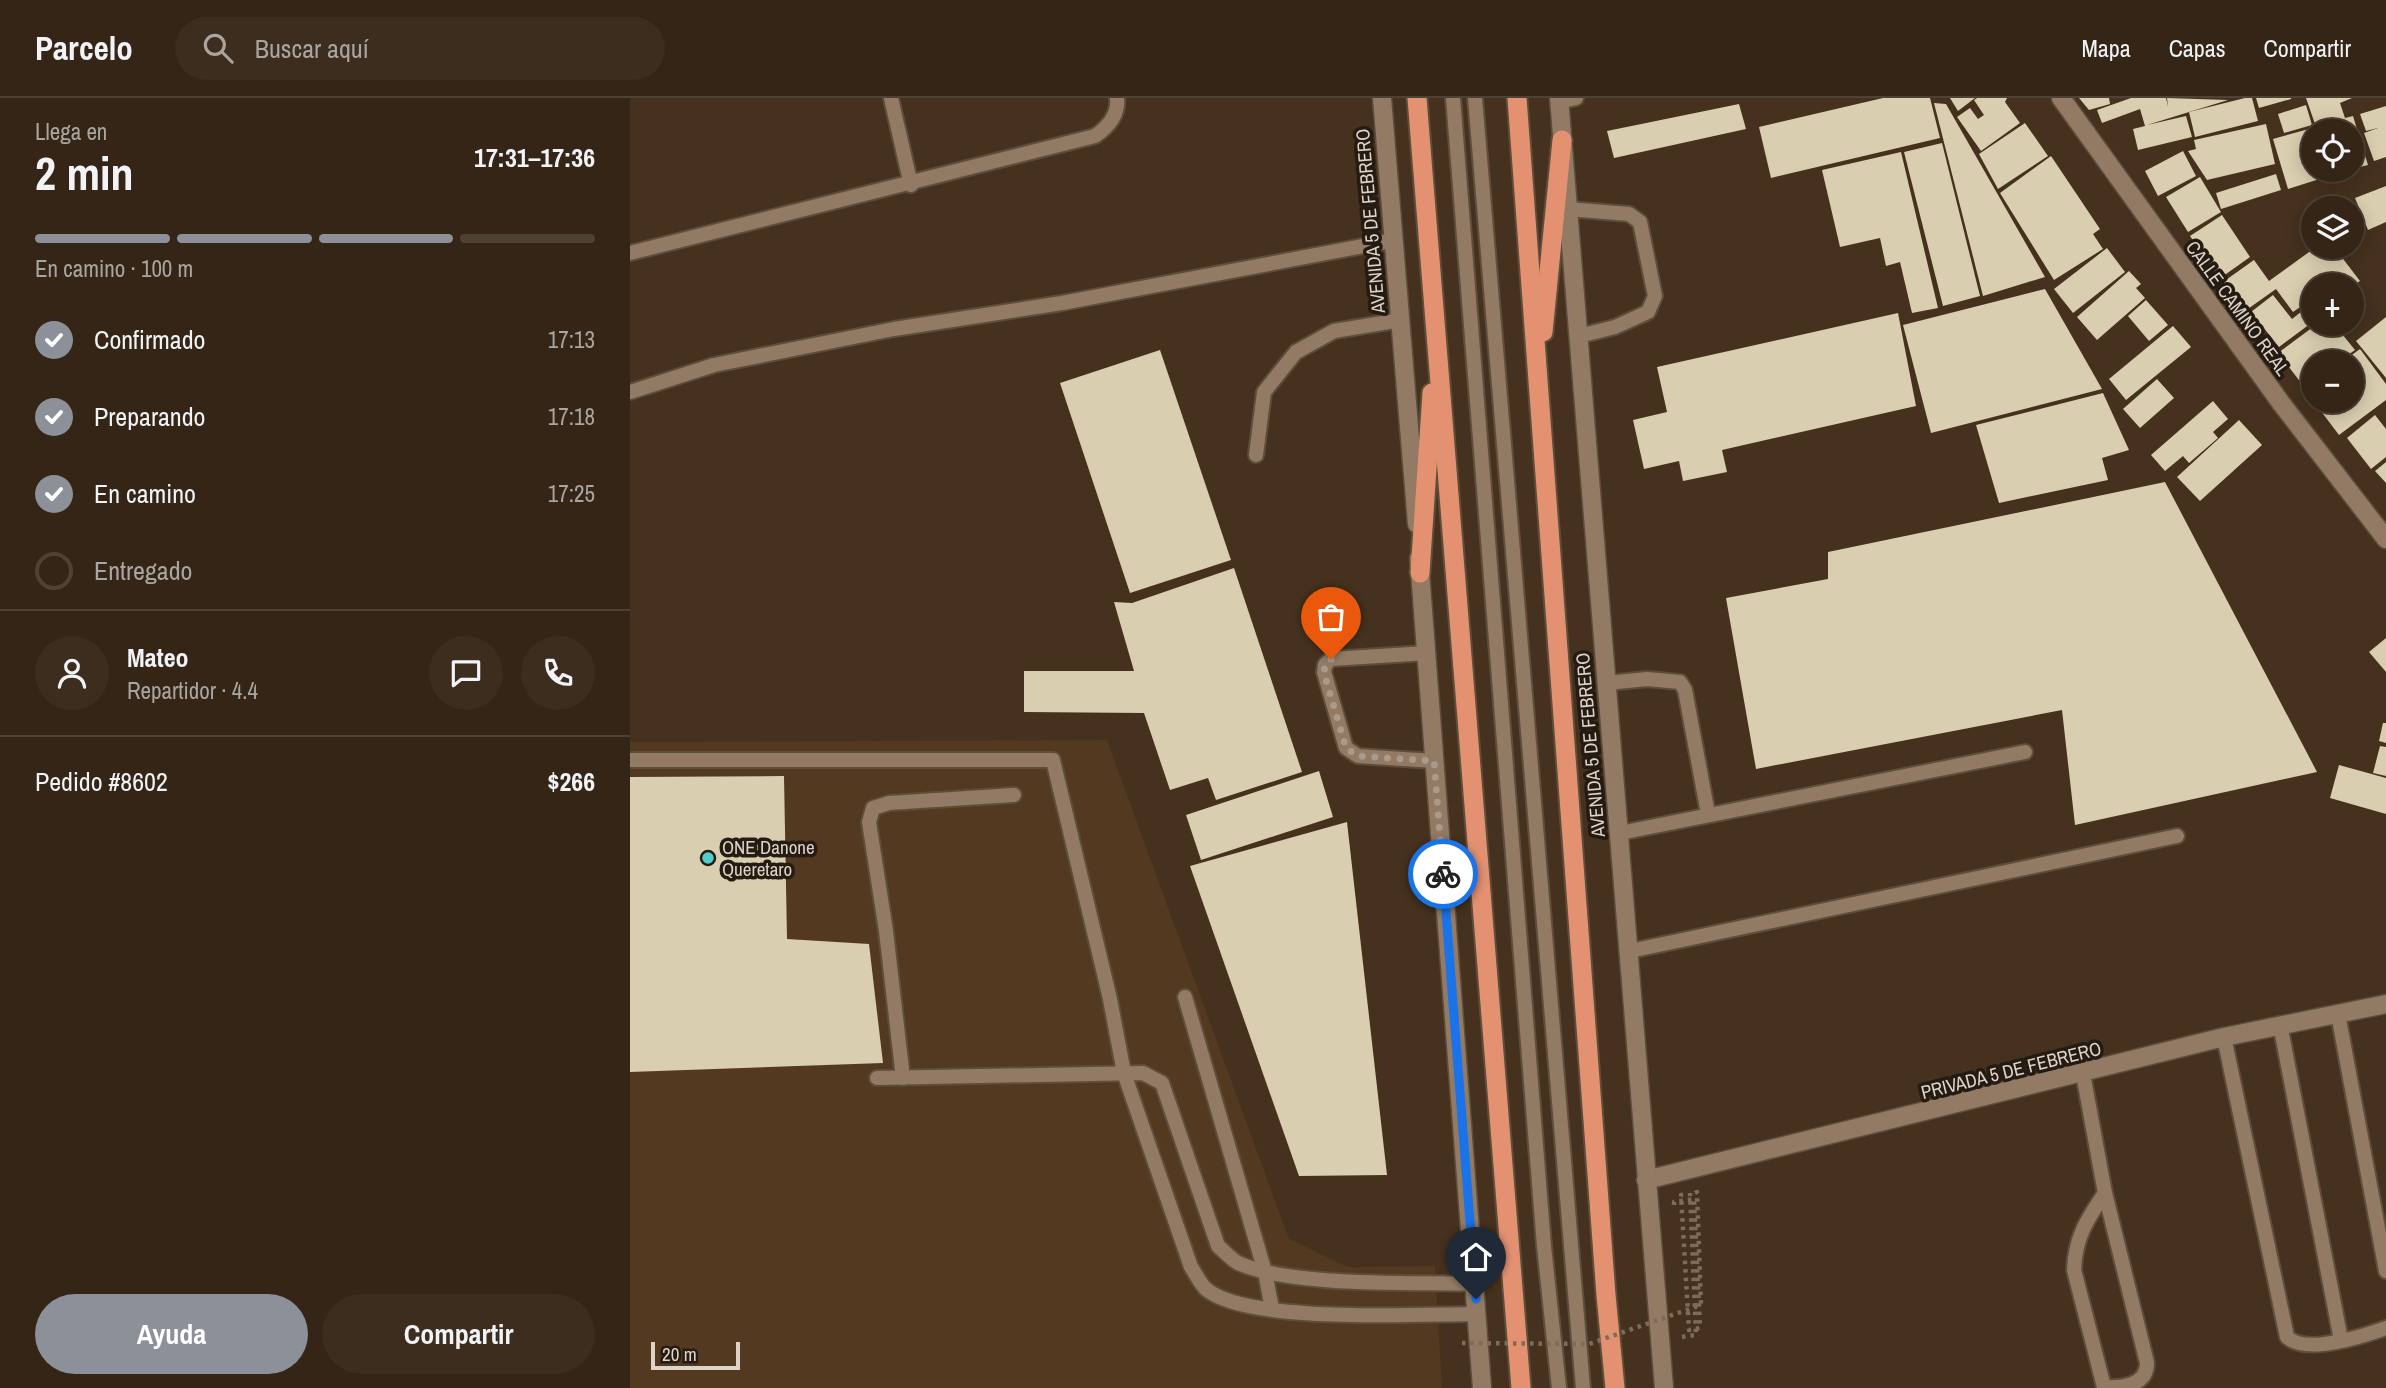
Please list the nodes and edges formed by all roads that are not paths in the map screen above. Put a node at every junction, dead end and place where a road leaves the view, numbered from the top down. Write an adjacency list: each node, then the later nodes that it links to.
1 (891, 98): 11 (lane)
2 (1117, 98): 11 (lane)
3 (1382, 98): 13 (main road, AVENIDA 5 DE FEBRERO)
4 (1417, 98): 16 (highway)
5 (1453, 98): 53 (lane)
6 (1475, 98): 54 (lane)
7 (1517, 98): 18 (highway, AVENIDA 5 DE FEBRERO)
8 (2061, 98): 21 (main road, CALLE CAMINO REAL)
9 (1564, 99): 10 (main road, AVENIDA 5 DE FEBRERO)
10 (1562, 140): 12 (main road, AVENIDA 5 DE FEBRERO); 18 (highway)
11 (911, 185): 14 (lane)
12 (1568, 209): 17 (main road, AVENIDA 5 DE FEBRERO); 17 (lane)
13 (1395, 240): 15 (main road, AVENIDA 5 DE FEBRERO); 19 (lane)
14 (630, 253)
15 (1401, 320): 20 (lane); 22 (main road, AVENIDA 5 DE FEBRERO)
16 (1437, 329): 22 (highway); 52 (highway)
17 (1578, 336): 24 (main road, AVENIDA 5 DE FEBRERO)
18 (1538, 385): 55 (highway, AVENIDA 5 DE FEBRERO)
19 (630, 392)
20 (1256, 455)
21 (2386, 539)
22 (1420, 573): 23 (main road, AVENIDA 5 DE FEBRERO)
23 (1427, 653): 27 (main road, AVENIDA 5 DE FEBRERO); 27 (lane)
24 (1607, 683): 29 (lane); 30 (main road, AVENIDA 5 DE FEBRERO)
25 (2025, 752): 29 (lane)
26 (630, 760): 38 (lane)
27 (1434, 761): 46 (main road, AVENIDA 5 DE FEBRERO)
28 (1014, 795): 40 (lane)
29 (1708, 814): 30 (lane)
30 (1620, 833): 32 (main road, AVENIDA 5 DE FEBRERO)
31 (2178, 836): 32 (lane)
32 (1630, 951): 42 (main road, AVENIDA 5 DE FEBRERO)
33 (1185, 997): 45 (lane)
34 (2386, 1004): 35 (main road, PRIVADA 5 DE FEBRERO)
35 (2338, 1014): 36 (main road, PRIVADA 5 DE FEBRERO); 44 (lane)
36 (2280, 1024): 37 (main road, PRIVADA 5 DE FEBRERO); 50 (lane)
37 (2224, 1037): 39 (main road, PRIVADA 5 DE FEBRERO); 50 (lane)
38 (1124, 1073): 40 (lane); 45 (lane); 47 (lane)
39 (2083, 1074): 42 (main road, PRIVADA 5 DE FEBRERO); 43 (lane)
40 (903, 1077): 41 (lane)
41 (877, 1078)
42 (1646, 1180): 56 (main road, AVENIDA 5 DE FEBRERO)
43 (2105, 1193): 43 (lane)
44 (2386, 1271)
45 (1265, 1272): 46 (lane); 47 (lane)
46 (1475, 1284): 48 (main road, AVENIDA 5 DE FEBRERO)
47 (1272, 1309): 48 (lane)
48 (1476, 1314): 51 (main road, AVENIDA 5 DE FEBRERO)
49 (2386, 1328): 50 (lane)
50 (2342, 1340)
51 (1482, 1388)
52 (1521, 1388)
53 (1559, 1388)
54 (1583, 1388)
55 (1615, 1388)
56 (1664, 1388)

